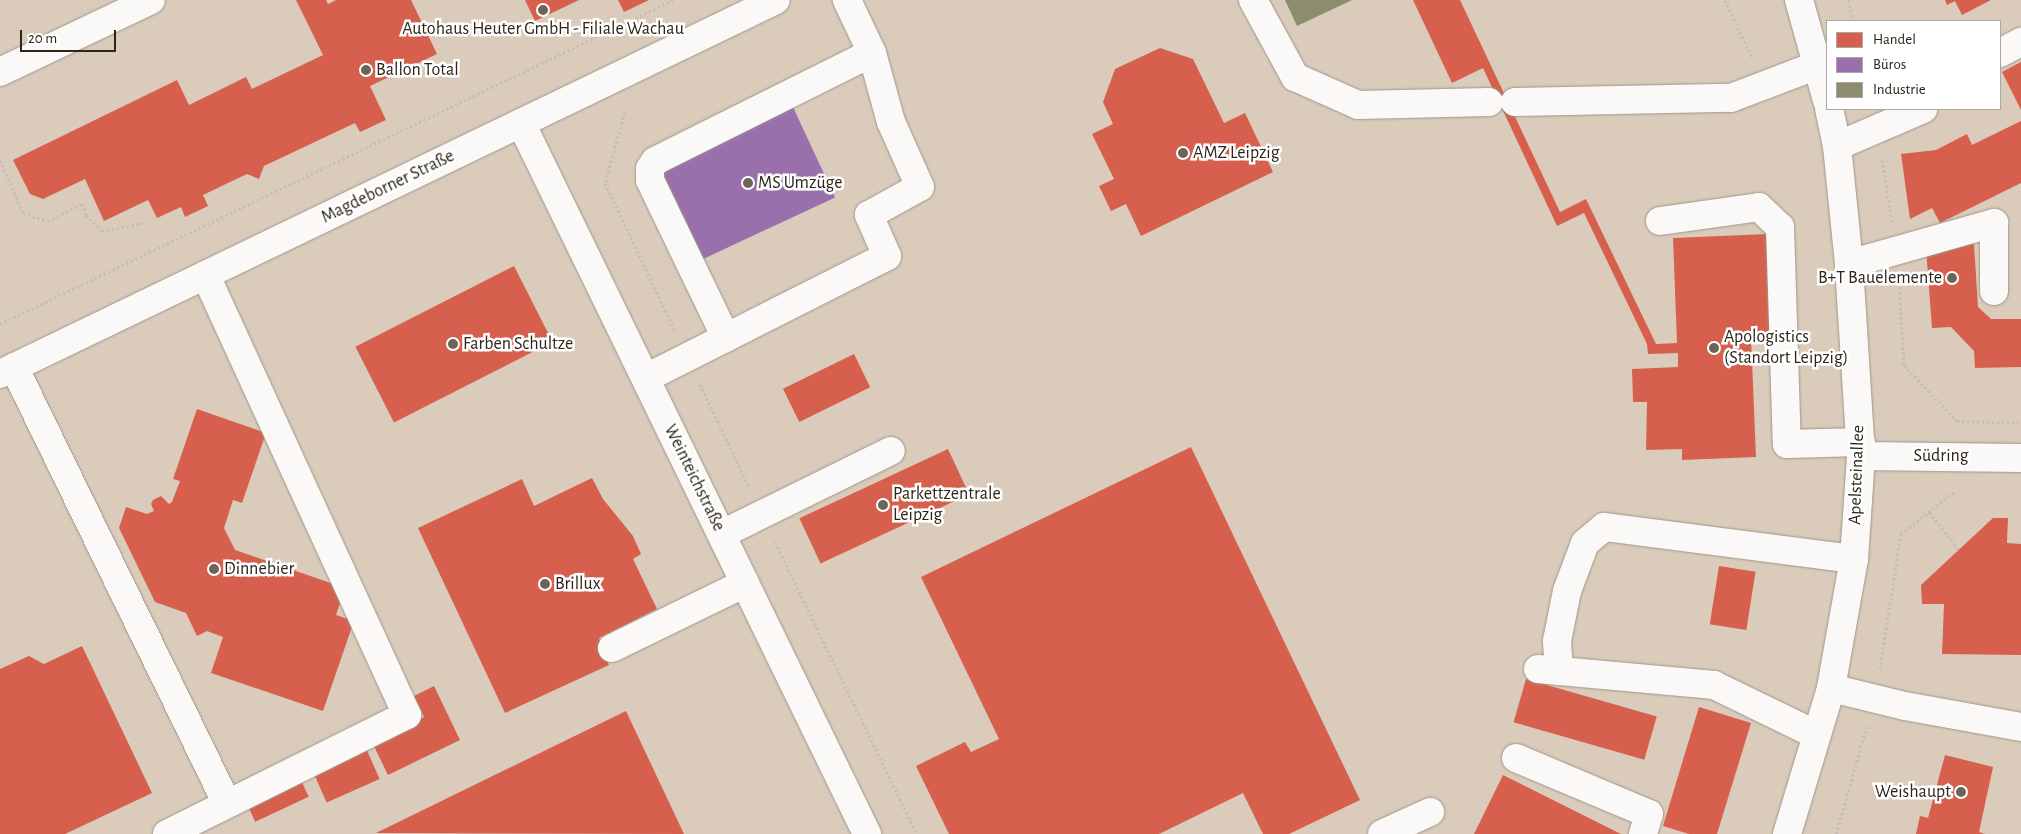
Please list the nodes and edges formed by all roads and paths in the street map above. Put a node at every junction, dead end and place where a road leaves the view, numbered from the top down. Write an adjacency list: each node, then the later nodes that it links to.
1 (150, 0): 15 (street)
2 (673, 0): 31 (path)
3 (776, 0): 9 (street, Magdeborner Straße)
4 (847, 0): 13 (street)
5 (1253, 0): 16 (street)
6 (1725, 0): 16 (path)
7 (1799, 0): 14 (street)
8 (1848, 0): 10 (path)
9 (733, 9): 21 (street, Magdeborner Straße)
10 (1854, 20)
11 (2021, 42): 12 (street)
12 (2001, 52)
13 (872, 53): 32 (street); 32 (street)
14 (1820, 64): 16 (street); 17 (street)
15 (0, 72)
16 (1766, 84)
17 (1826, 95)
18 (1829, 110): 23 (street, Apelsteinallee)
19 (1921, 110): 22 (street)
20 (625, 112): 33 (path)
21 (521, 123): 29 (street, Magdeborner Straße); 35 (street, Weinteichstraße)
22 (1877, 129): 23 (street); 27 (path)
23 (1837, 146): 28 (street, Apelsteinallee)
24 (0, 160): 26 (path)
25 (1660, 222): 37 (street, Südring)
26 (143, 223)
27 (1897, 250): 28 (street); 30 (street); 36 (path)
28 (1849, 264): 37 (street, Apelsteinallee)
29 (206, 275): 34 (street, Magdeborner Straße); 53 (street)
30 (1994, 291)
31 (0, 324)
32 (726, 338): 33 (street)
33 (687, 357): 35 (street); 42 (path)
34 (7, 370): 53 (street)
35 (646, 378): 43 (street, Weinteichstraße)
36 (2021, 423)
37 (1861, 449): 39 (street, Südring); 45 (street, Apelsteinallee)
38 (891, 451): 42 (street)
39 (2021, 458)
40 (1954, 492): 41 (path)
41 (1929, 512): 44 (path); 49 (path)
42 (762, 514): 43 (street); 57 (path)
43 (722, 534): 46 (street, Weinteichstraße)
44 (1959, 550)
45 (1854, 559): 48 (street, Apelsteinallee); 51 (street)
46 (745, 583): 47 (street); 55 (street, Weinteichstraße)
47 (612, 648)
48 (1831, 688): 49 (street); 51 (street, Apelsteinallee)
49 (1875, 698): 50 (street); 61 (path)
50 (2021, 727)
51 (1817, 735): 60 (street, Apelsteinallee)
52 (1516, 758): 59 (street)
53 (227, 804): 56 (street)
54 (1430, 812): 58 (street)
55 (862, 832)
56 (167, 834)
57 (917, 834)
58 (1382, 834)
59 (1643, 834)
60 (1787, 834)
61 (1836, 834)

